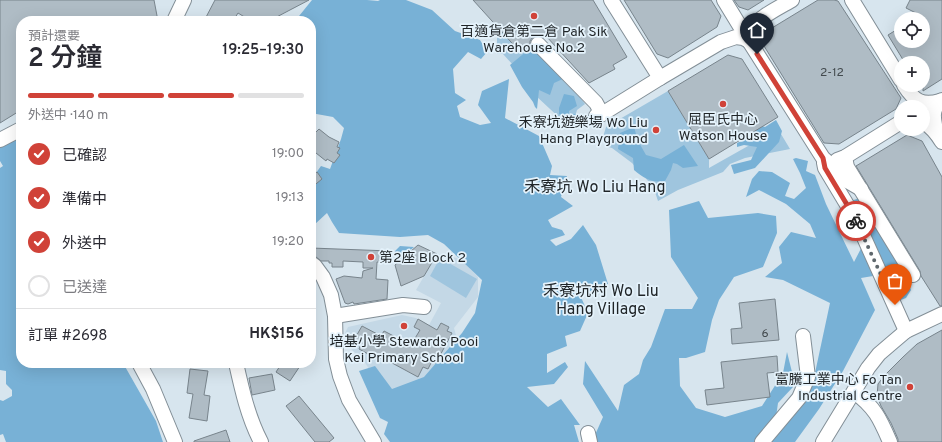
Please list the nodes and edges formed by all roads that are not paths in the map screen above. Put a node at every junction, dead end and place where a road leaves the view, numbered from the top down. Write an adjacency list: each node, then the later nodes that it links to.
1 (184, 0): 6 (street)
2 (611, 0): 10 (street)
3 (724, 0): 7 (street)
4 (792, 0): 7 (street)
5 (852, 0): 9 (street)
6 (176, 16)
7 (749, 41): 10 (street); 19 (street)
8 (538, 44): 10 (street)
9 (894, 69)
10 (660, 78)
11 (909, 92): 12 (street)
12 (941, 101): 16 (street)
13 (894, 126): 18 (street)
14 (930, 126): 16 (street)
15 (16, 132): 17 (street)
16 (939, 138)
17 (0, 140)
18 (845, 157): 19 (street); 20 (street)
19 (823, 158): 20 (street); 26 (street)
20 (861, 189): 22 (street)
21 (316, 267): 25 (street)
22 (913, 275)
23 (424, 307): 25 (street)
24 (942, 314): 26 (street)
25 (335, 316): 33 (street)
26 (906, 331): 30 (street)
27 (803, 336): 34 (street)
28 (142, 368): 31 (street)
29 (237, 368): 32 (street)
30 (854, 392): 35 (street); 36 (street)
31 (175, 442)
32 (261, 442)
33 (374, 442)
34 (762, 442)
35 (822, 442)
36 (890, 442)

